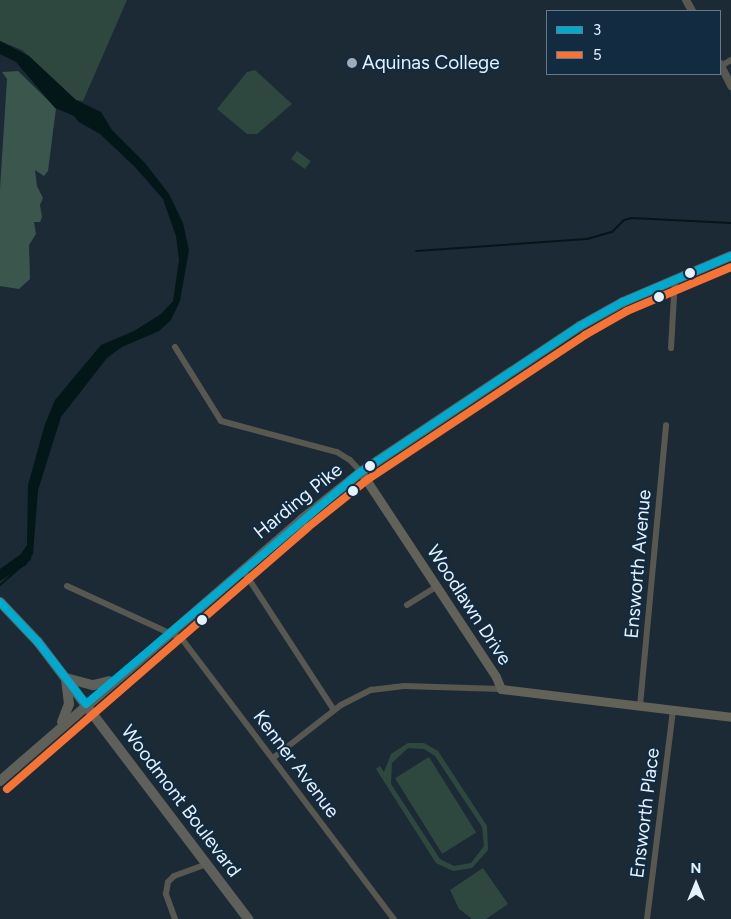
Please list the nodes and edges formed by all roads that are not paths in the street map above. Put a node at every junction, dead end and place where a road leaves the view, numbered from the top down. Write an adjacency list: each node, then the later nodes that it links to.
1 (721, 67): 2 (street)
2 (731, 86)
3 (731, 256): 4 (main road, Harding Pike)
4 (675, 278): 6 (street); 8 (main road, Harding Pike)
5 (175, 347): 8 (street)
6 (671, 348)
7 (666, 426): 19 (street, Ensworth Avenue)
8 (361, 472): 9 (main road, Harding Pike); 11 (main road, Woodlawn Drive)
9 (243, 570): 14 (main road, Harding Pike); 20 (street)
10 (67, 586): 14 (street, Kenner Avenue)
11 (438, 586): 13 (street); 17 (main road, Woodlawn Drive)
12 (0, 602): 15 (main road, Woodmont Boulevard)
13 (407, 605)
14 (168, 634): 16 (main road, Harding Pike); 24 (street, Kenner Avenue)
15 (66, 677): 16 (main road); 18 (main road, Woodmont Boulevard); 23 (main road)
16 (118, 678): 18 (main road, Harding Pike)
17 (501, 689): 19 (main road, Woodlawn Drive); 20 (street)
18 (86, 704): 23 (main road, Harding Pike); 26 (main road, Woodmont Boulevard)
19 (640, 706): 21 (main road, Woodlawn Drive)
20 (334, 710): 24 (street)
21 (673, 710): 22 (main road, Woodlawn Drive); 30 (street, Ensworth Place)
22 (731, 717)
23 (60, 727): 25 (main road, Harding Pike)
24 (273, 758): 29 (street, Kenner Avenue)
25 (0, 781)
26 (207, 864): 27 (street); 28 (main road, Woodmont Boulevard)
27 (175, 919)
28 (248, 919)
29 (394, 919)
30 (647, 919)

